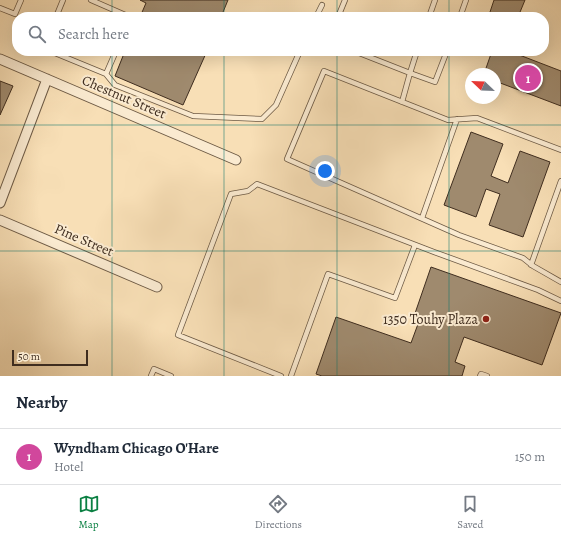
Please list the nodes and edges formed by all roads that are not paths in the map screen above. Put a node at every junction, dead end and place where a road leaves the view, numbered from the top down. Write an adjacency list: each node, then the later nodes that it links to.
1 (21, 0): 9 (lane)
2 (63, 0): 10 (lane)
3 (91, 0): 11 (lane)
4 (346, 0): 13 (lane)
5 (435, 0): 14 (lane)
6 (466, 0): 15 (lane)
7 (322, 5): 12 (lane)
8 (0, 8): 16 (lane)
9 (16, 12)
10 (58, 12)
11 (119, 12)
12 (318, 12)
13 (340, 12)
14 (431, 12)
15 (462, 12)
16 (12, 13)
17 (62, 56): 25 (lane)
18 (114, 56): 25 (lane)
19 (298, 56): 25 (lane)
20 (367, 56): 24 (lane)
21 (415, 56): 24 (lane)
22 (445, 56): 24 (lane)
23 (0, 59): 26 (street, Chestnut Street)
24 (410, 73): 27 (lane)
25 (106, 74)
26 (47, 79): 30 (street, Chestnut Street); 32 (street)
27 (402, 102): 28 (lane); 33 (lane)
28 (456, 119): 29 (lane); 33 (lane)
29 (561, 150)
30 (236, 160)
31 (561, 181): 36 (lane)
32 (0, 203)
33 (422, 218): 36 (lane)
34 (0, 220): 38 (street, Pine Street)
35 (415, 245): 39 (lane); 42 (lane); 43 (lane)
36 (531, 265): 37 (lane)
37 (561, 282)
38 (157, 287)
39 (561, 301)
40 (151, 376): 41 (lane)
41 (171, 376)
42 (281, 376)
43 (290, 376)
44 (480, 376): 45 (lane)
45 (487, 376)

